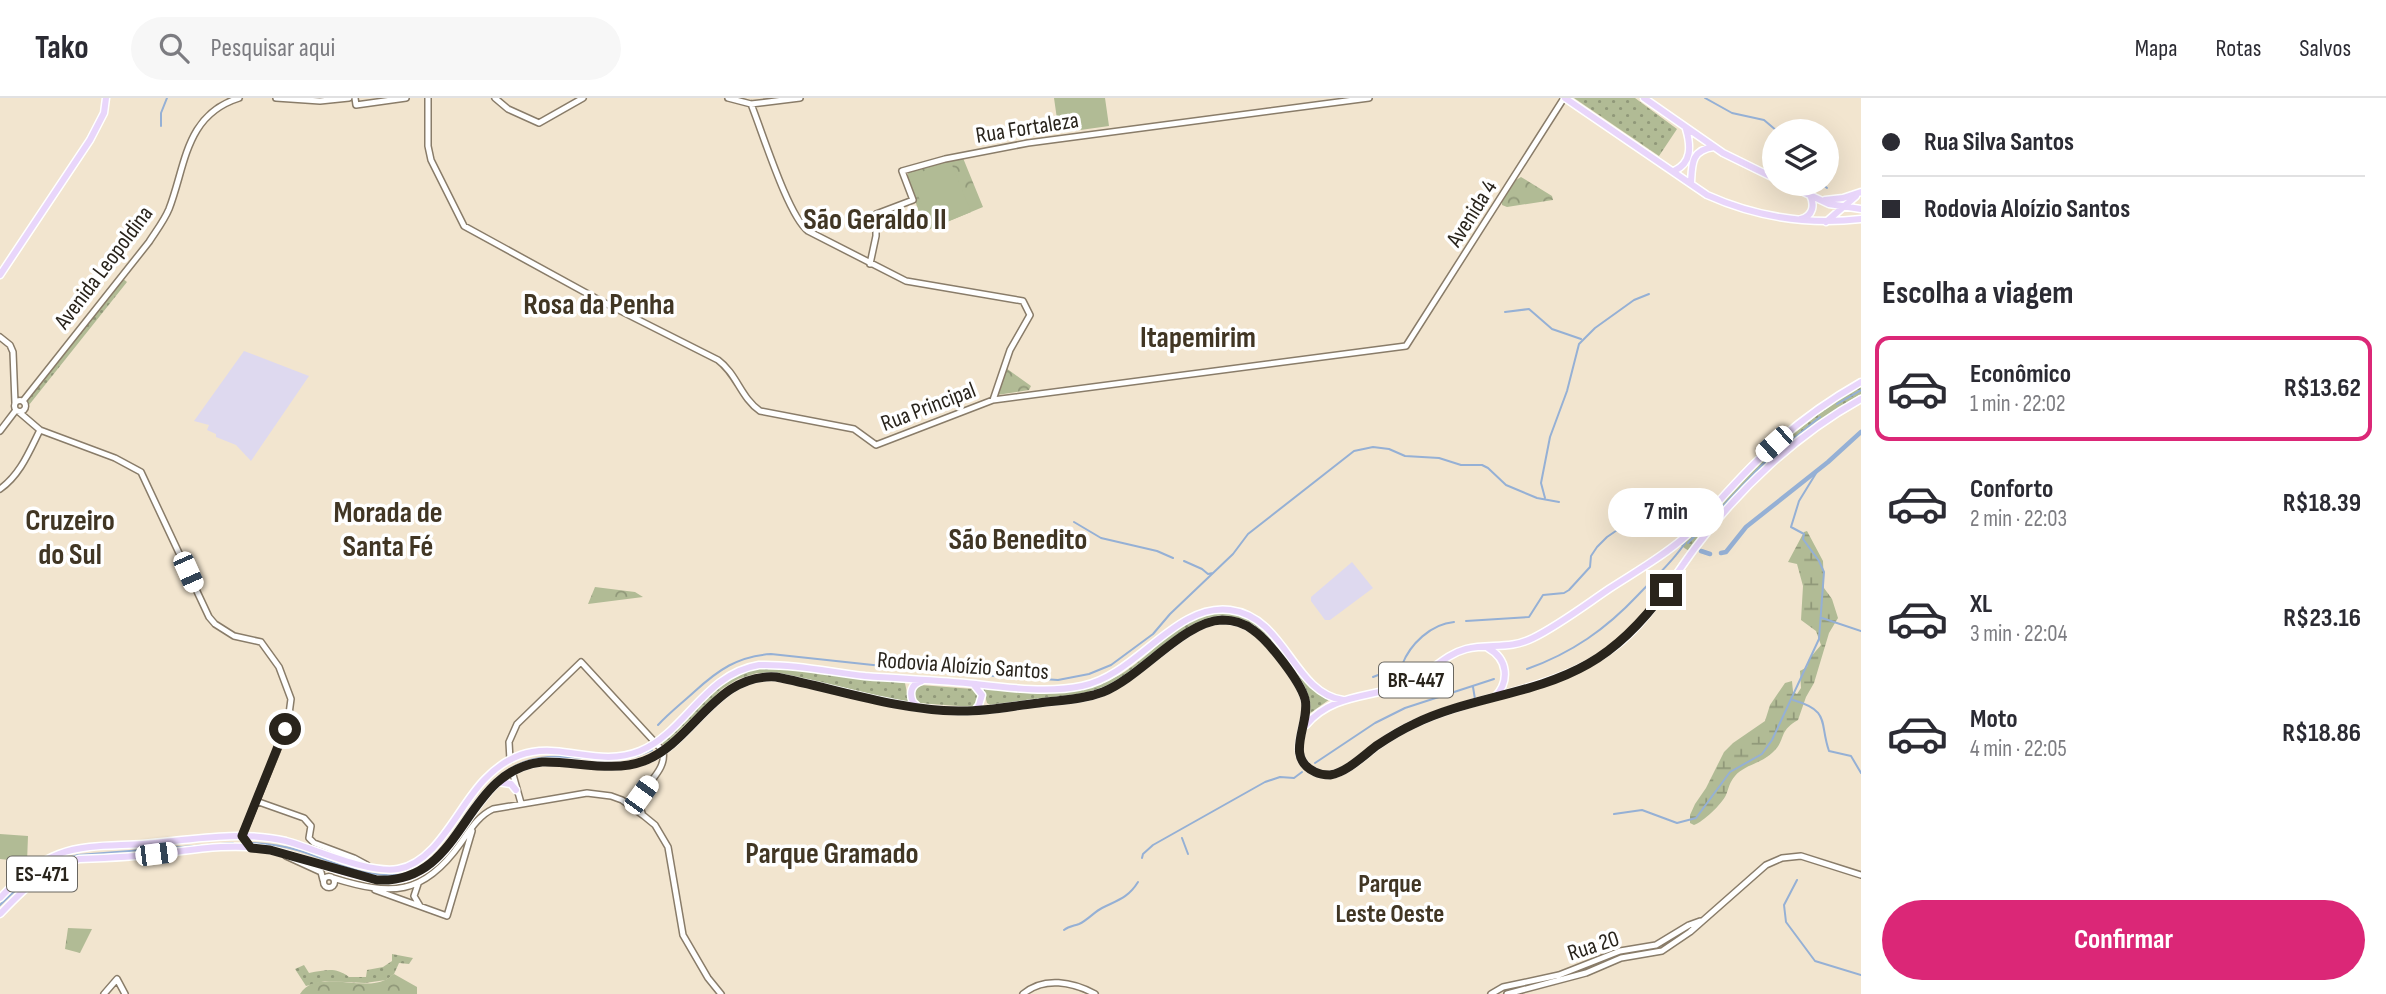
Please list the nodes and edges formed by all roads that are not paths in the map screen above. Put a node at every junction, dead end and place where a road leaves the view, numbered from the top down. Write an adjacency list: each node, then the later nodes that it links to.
1 (106, 98): 29 (main road)
2 (239, 98): 35 (street, Avenida Leopoldina)
3 (276, 98): 4 (street)
4 (349, 98)
5 (406, 98): 14 (street)
6 (428, 98): 34 (street, Rua Principal)
7 (495, 98): 8 (street)
8 (583, 98)
9 (728, 98): 15 (street)
10 (800, 98): 15 (street)
11 (1369, 98): 28 (street, Rua Fortaleza)
12 (1564, 98): 18 (main road); 31 (street, Avenida 4)
13 (1644, 98): 16 (main road)
14 (355, 101)
15 (751, 104): 28 (street)
16 (1686, 129): 17 (main road); 18 (main road)
17 (1714, 148): 19 (main road); 20 (main road)
18 (1674, 171): 20 (main road)
19 (1762, 172)
20 (1691, 183): 26 (main road)
21 (1861, 192): 22 (main road); 23 (main road); 24 (main road)
22 (1813, 197): 23 (main road); 26 (main road)
23 (1843, 207): 24 (main road); 27 (main road)
24 (1861, 208)
25 (1861, 219): 27 (main road)
26 (1799, 220): 27 (main road)
27 (1826, 222)
28 (870, 264): 34 (street)
29 (0, 275)
30 (0, 337): 35 (street)
31 (1406, 346): 34 (street, Rua Principal)
32 (1861, 382): 39 (main road, BR-447)
33 (1861, 398): 42 (main road, Rodovia Aloízio Santos / BR-447)
34 (993, 400)
35 (20, 410): 36 (street); 37 (street)
36 (40, 430): 38 (street); 54 (street)
37 (0, 431)
38 (0, 489)
39 (1483, 647): 42 (main road); 43 (main road, BR-447)
40 (923, 681): 41 (main road, Rodovia Aloízio Santos / ES-471); 44 (main road); 47 (main road, Rodovia Aloízio Santos / ES-471)
41 (973, 684): 43 (main road, Rodovia Aloízio Santos / ES-471); 45 (main road)
42 (1494, 698): 46 (main road, Rodovia Aloízio Santos / BR-447)
43 (1343, 700): 46 (main road, BR-447)
44 (923, 709): 45 (main road, Rodovia Aloízio Santos / ES-471); 48 (main road, Rodovia Aloízio Santos / ES-471)
45 (973, 711): 46 (main road, Rodovia Aloízio Santos / ES-471)
46 (1303, 730)
47 (654, 742): 48 (street); 49 (main road, Rodovia Aloízio Santos / ES-471); 49 (street)
48 (663, 751): 49 (main road, Rodovia Aloízio Santos / ES-471); 52 (street)
49 (511, 766): 50 (main road, Rodovia Aloízio Santos / ES-471); 51 (street); 62 (main road, Rodovia Aloízio Santos / ES-471)
50 (496, 782): 51 (main road); 62 (main road, Rodovia Aloízio Santos / ES-471)
51 (516, 790): 55 (street)
52 (641, 795): 53 (street); 56 (street)
53 (622, 800): 55 (street); 56 (street)
54 (256, 801): 58 (street); 62 (street)
55 (521, 803): 57 (street)
56 (644, 816): 77 (street)
57 (474, 824): 63 (street); 65 (street)
58 (242, 836): 59 (main road); 60 (main road); 62 (main road, Rodovia Aloízio Santos / ES-471); 71 (main road, Rodovia Aloízio Santos / ES-471)
59 (233, 848): 60 (main road, Rodovia Aloízio Santos / ES-471); 73 (main road, Rodovia Aloízio Santos / ES-471)
60 (251, 848): 61 (main road, Rodovia Aloízio Santos / ES-471)
61 (270, 850): 62 (main road, Rodovia Aloízio Santos / ES-471); 64 (street)
62 (333, 859): 64 (street); 68 (street)
63 (448, 861): 65 (street); 69 (street)
64 (321, 872): 67 (street)
65 (460, 872): 72 (street)
66 (1861, 876): 74 (street, Rua 20)
67 (323, 880): 68 (street); 68 (street)
68 (333, 880): 70 (street)
69 (418, 884): 70 (street); 72 (street)
70 (372, 889): 72 (street)
71 (0, 898)
72 (421, 907)
73 (0, 914)
74 (1703, 920): 80 (street, Rua 20); 81 (street, Rua 20)
75 (104, 994): 76 (street)
76 (125, 994)
77 (720, 994)
78 (1023, 994): 79 (street)
79 (1094, 994)
80 (1491, 994)
81 (1507, 994)

